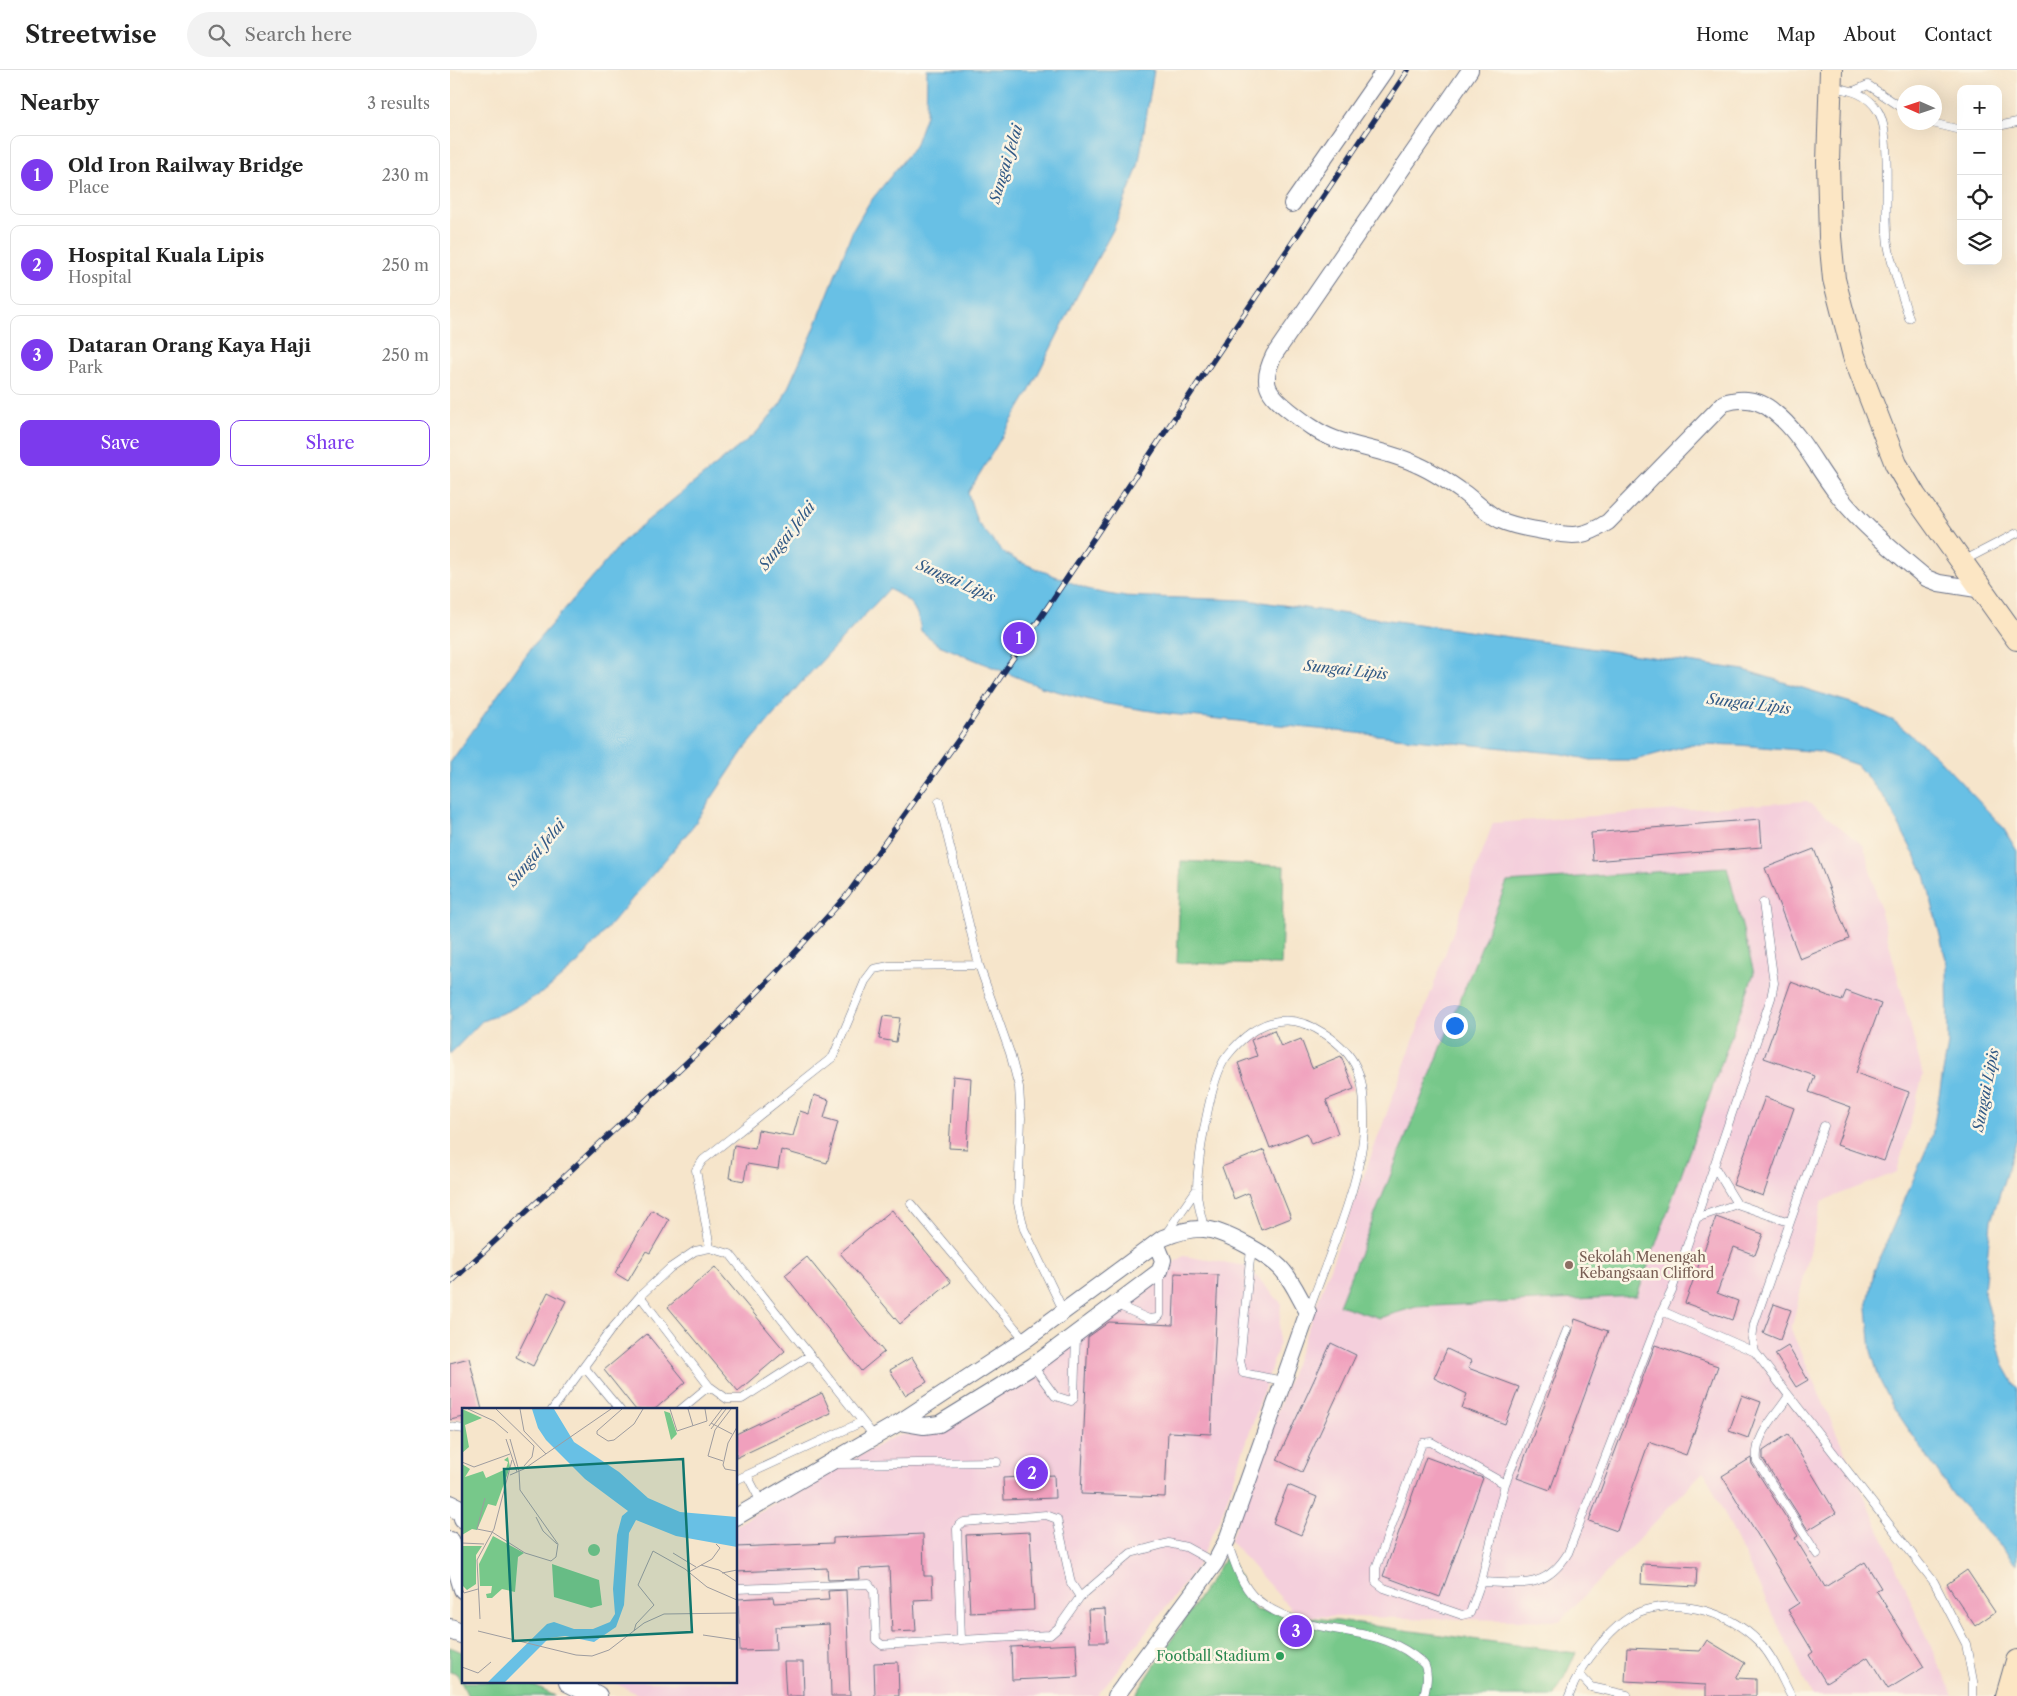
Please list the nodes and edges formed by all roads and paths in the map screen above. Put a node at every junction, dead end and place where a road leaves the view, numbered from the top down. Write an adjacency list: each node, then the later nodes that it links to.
1 (1385, 70): 10 (street)
2 (1470, 70): 14 (street)
3 (1831, 79): 4 (lane); 13 (main road)
4 (1854, 91): 5 (lane); 11 (lane)
5 (1897, 104)
6 (2017, 122): 8 (lane)
7 (1942, 125): 9 (lane)
8 (2002, 125)
9 (1957, 129)
10 (1292, 204)
11 (1909, 318)
12 (2017, 532): 13 (lane)
13 (1961, 562): 14 (main road)
14 (1983, 590): 15 (main road)
15 (2017, 638)
16 (938, 802): 18 (lane)
17 (1763, 903): 20 (lane)
18 (979, 965): 28 (lane); 34 (lane)
19 (1824, 1126): 25 (lane)
20 (1714, 1166): 23 (lane); 24 (lane)
21 (1197, 1189): 26 (lane); 27 (lane); 35 (lane)
22 (911, 1204): 38 (lane)
23 (1737, 1204): 24 (lane); 25 (lane)
24 (1696, 1218): 33 (lane)
25 (1789, 1222): 39 (lane)
26 (1204, 1229): 27 (street); 29 (street)
27 (1159, 1240): 30 (street); 34 (street)
28 (710, 1248): 31 (lane); 40 (lane)
29 (1251, 1248): 35 (street); 43 (lane)
30 (1160, 1271): 32 (street); 32 (lane)
31 (640, 1296): 42 (lane); 44 (lane)
32 (1117, 1305): 37 (street)
33 (1662, 1311): 39 (lane); 65 (lane)
34 (1064, 1312): 38 (street)
35 (1308, 1312): 43 (street)
36 (1567, 1330): 56 (lane)
37 (1076, 1335): 41 (street); 41 (lane)
38 (1025, 1340): 50 (street)
39 (1755, 1352): 45 (lane)
40 (810, 1355): 44 (lane); 49 (lane)
41 (1033, 1366): 50 (street)
42 (585, 1368): 46 (lane); 47 (lane)
43 (1283, 1381): 61 (street)
44 (708, 1386): 48 (lane)
45 (1788, 1397): 62 (lane); 81 (lane)
46 (554, 1408)
47 (618, 1408)
48 (682, 1408)
49 (862, 1422): 51 (lane); 54 (lane)
50 (900, 1422): 51 (street)
51 (874, 1436): 53 (street)
52 (997, 1462): 53 (lane)
53 (832, 1464): 57 (street)
54 (747, 1475): 55 (lane); 57 (lane)
55 (738, 1479)
56 (1505, 1484): 65 (lane); 65 (lane)
57 (762, 1504): 60 (street)
58 (450, 1505): 59 (street)
59 (462, 1511)
60 (738, 1516)
61 (1227, 1540): 64 (street); 78 (lane)
62 (1817, 1554)
63 (455, 1555): 66 (street)
64 (1215, 1563): 68 (lane); 77 (street)
65 (1481, 1582)
66 (460, 1587)
67 (738, 1588): 71 (lane)
68 (1080, 1597): 71 (lane); 71 (lane)
69 (450, 1629): 70 (street)
70 (462, 1633)
71 (961, 1640)
72 (2017, 1661): 82 (main road)
73 (1579, 1674): 75 (lane); 79 (lane); 80 (lane)
74 (573, 1684): 76 (street)
75 (1627, 1695)
76 (597, 1696)
77 (1116, 1696)
78 (1424, 1696)
79 (1569, 1696)
80 (1791, 1696)
81 (1973, 1696)
82 (2006, 1696)

